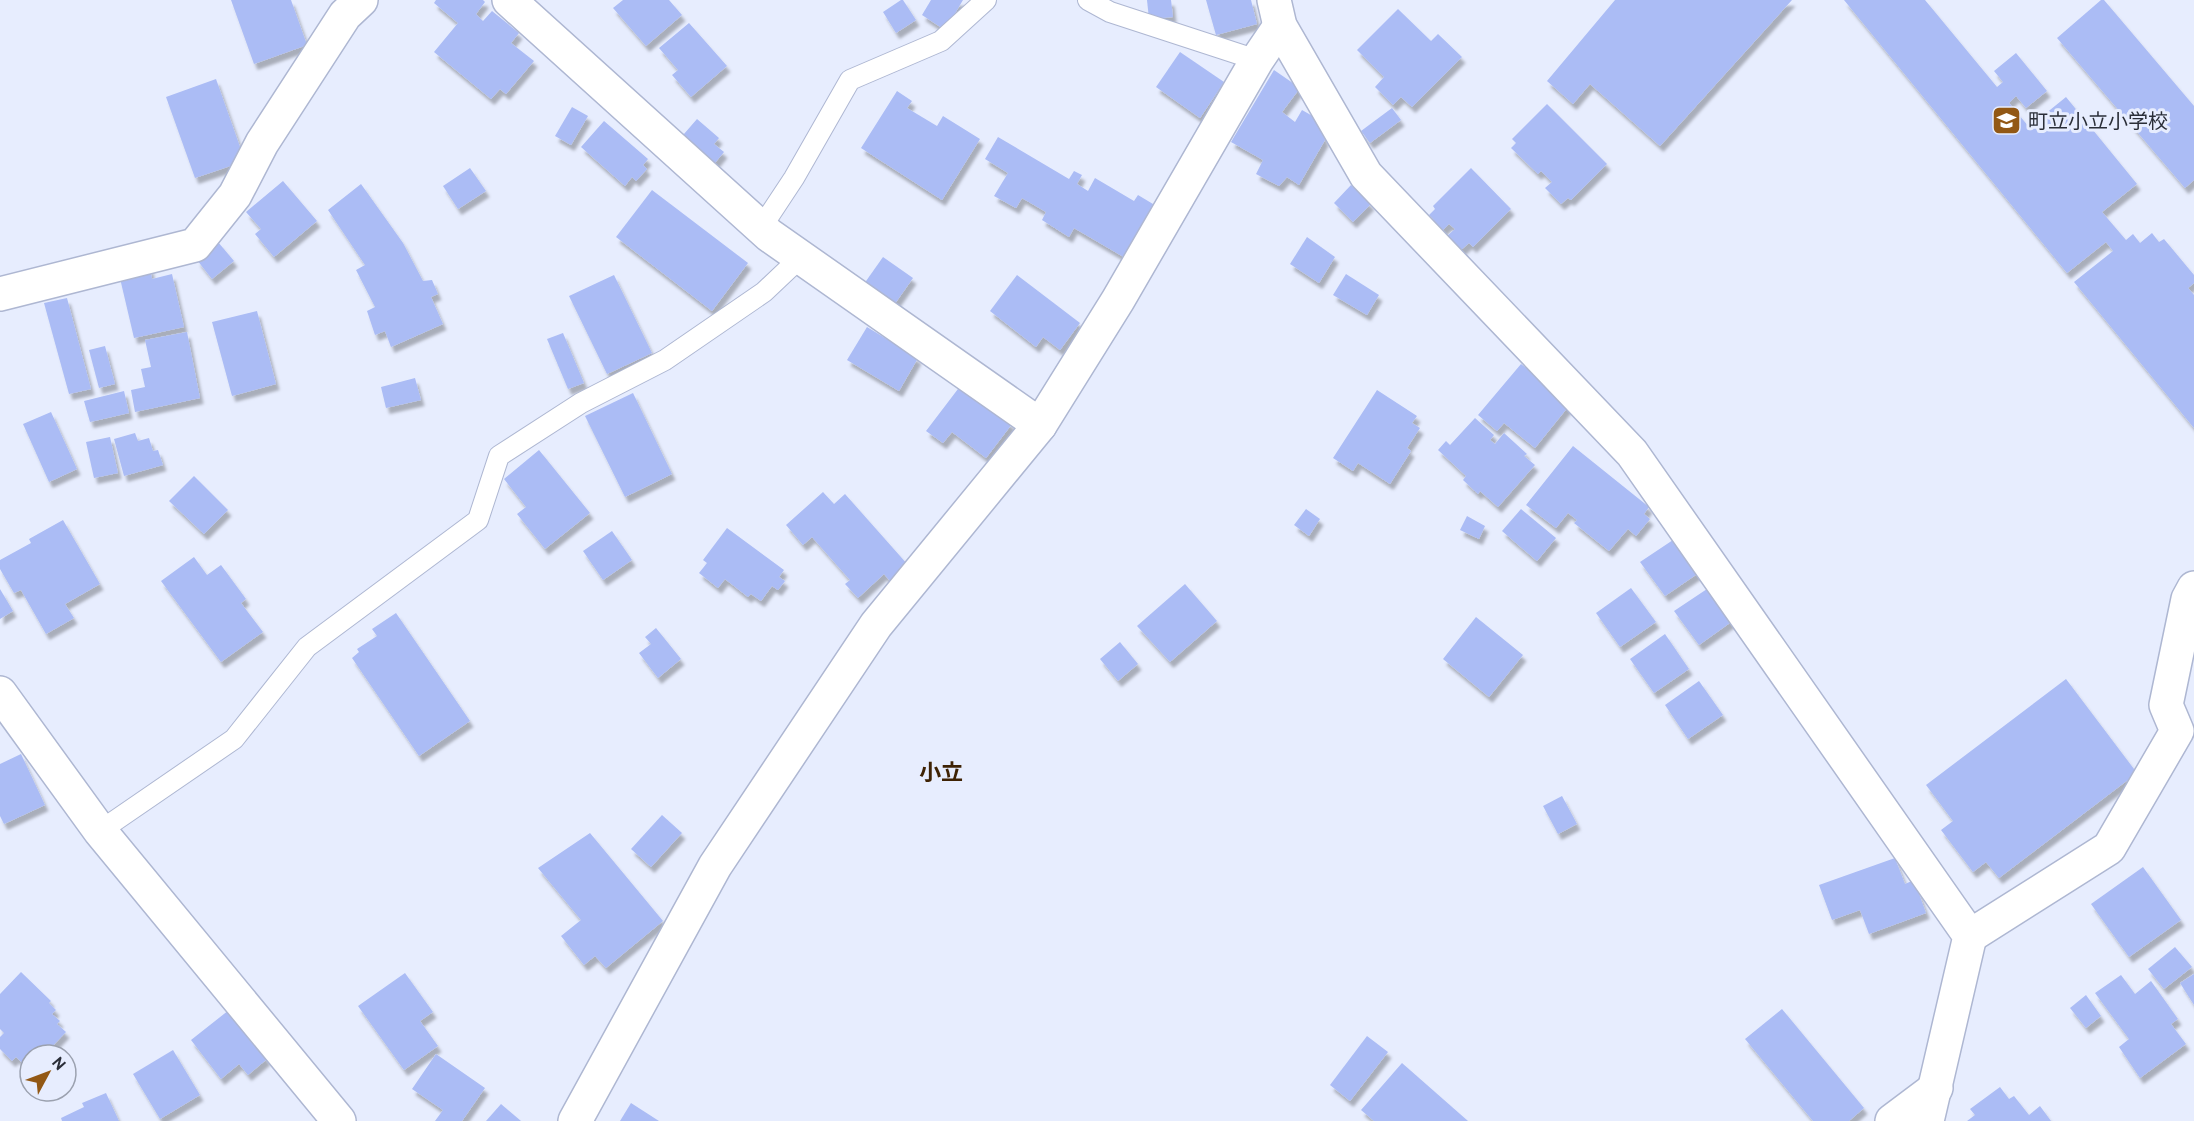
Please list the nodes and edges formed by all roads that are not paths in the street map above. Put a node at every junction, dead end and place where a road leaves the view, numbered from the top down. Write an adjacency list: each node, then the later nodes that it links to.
1 (361, 0): 9 (street)
2 (509, 0): 7 (street)
3 (986, 0): 7 (lane)
4 (1088, 0): 6 (lane)
5 (1277, 13): 6 (street); 15 (street)
6 (1257, 60): 10 (street)
7 (761, 228): 8 (street)
8 (801, 257): 10 (street); 14 (lane)
9 (0, 294)
10 (1040, 425): 18 (street)
11 (2194, 588): 13 (street)
12 (0, 693): 14 (street)
13 (2185, 734): 15 (street)
14 (100, 831): 17 (street)
15 (1970, 936): 16 (street)
16 (1936, 1088): 19 (street); 20 (street)
17 (339, 1121)
18 (575, 1121)
19 (1892, 1121)
20 (1927, 1121)

